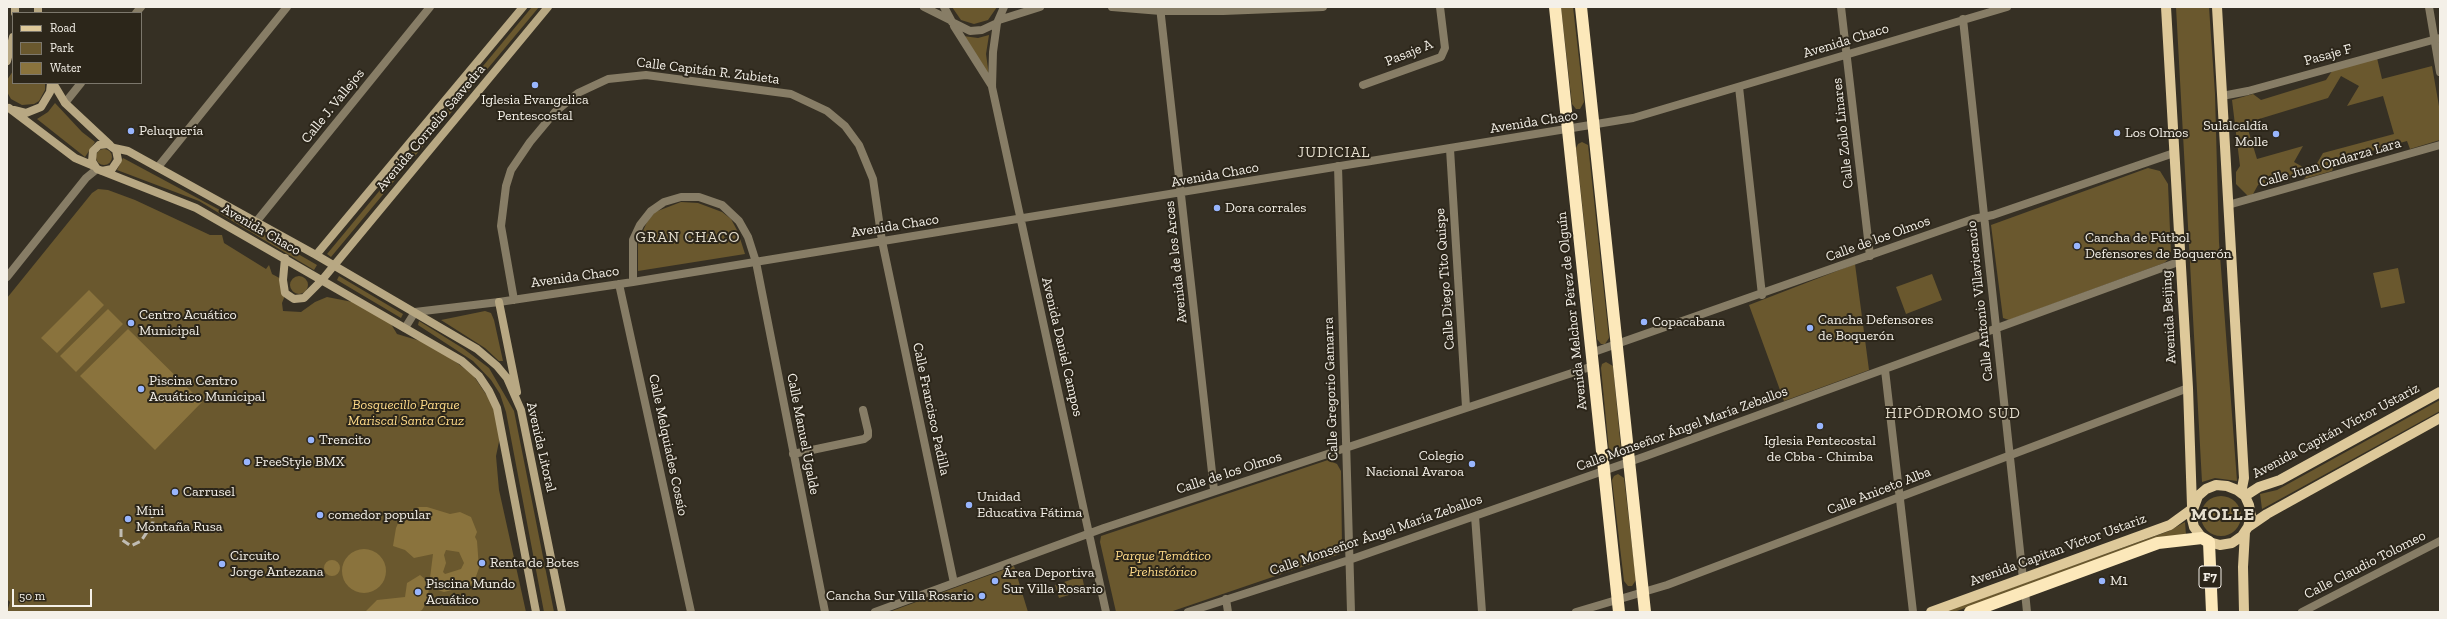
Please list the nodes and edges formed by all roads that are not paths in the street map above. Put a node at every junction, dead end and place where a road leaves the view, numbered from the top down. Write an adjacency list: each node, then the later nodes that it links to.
1 (287, 7): 44 (street)
2 (430, 7): 50 (street, Calle J. Vallejos)
3 (523, 7): 52 (main road, Avenida Cornelio Saavedra)
4 (548, 7): 57 (main road, Avenida Cornelio Saavedra)
5 (924, 7): 21 (street)
6 (944, 7): 21 (street, Avenida Daniel Campos)
7 (1004, 7): 22 (street, Avenida Daniel Campos)
8 (1040, 7): 22 (street)
9 (1112, 7): 19 (street)
10 (1323, 7): 19 (street)
11 (1440, 7): 31 (street, Pasaje A)
12 (1555, 7): 38 (highway, Avenida Melchor Pérez de Olguín)
13 (1581, 7): 37 (highway)
14 (1840, 7): 25 (street, Calle Zoilo Linares)
15 (2007, 7): 20 (street, Avenida Chaco)
16 (2166, 7): 42 (main road, Avenida Beijing)
17 (2217, 7): 34 (main road)
18 (2429, 7): 23 (street)
19 (1161, 9): 46 (street, Avenida de los Arces)
20 (1963, 19): 25 (street, Avenida Chaco); 48 (street, Calle Antonio Villavicencio)
21 (951, 21): 22 (street); 32 (street, Avenida Daniel Campos)
22 (998, 21): 32 (street, Avenida Daniel Campos)
23 (2437, 39): 27 (street); 34 (street, Pasaje F)
24 (12, 40): 26 (main road)
25 (1847, 54): 33 (street, Avenida Chaco); 53 (street, Calle Zoilo Linares)
26 (7, 61)
27 (2440, 72)
28 (52, 84): 36 (main road)
29 (53, 84): 35 (main road, Avenida Chaco)
30 (80, 84): 35 (street)
31 (1363, 85)
32 (992, 87): 49 (street, Avenida Daniel Campos)
33 (1739, 87): 37 (street, Avenida Chaco); 62 (street)
34 (2222, 96): 47 (main road)
35 (65, 103): 40 (main road, Avenida Chaco)
36 (8, 107): 45 (main road, Avenida Chaco)
37 (1592, 126): 38 (street, Avenida Chaco); 68 (highway)
38 (1569, 129): 41 (street, Avenida Chaco); 69 (highway, Avenida Melchor Pérez de Olguín)
39 (2440, 145): 47 (street, Calle Juan Ondarza Lara)
40 (112, 146): 44 (main road, Avenida Chaco); 45 (main road); 45 (main road)
41 (1450, 149): 43 (street, Avenida Chaco); 74 (street, Calle Diego Tito Quispe)
42 (2174, 153): 48 (street, Calle de los Olmos); 55 (main road, Avenida Beijing)
43 (1338, 166): 46 (street, Avenida Chaco); 78 (street, Calle Gregorio Gamarra)
44 (158, 167): 50 (main road, Avenida Chaco)
45 (98, 169): 54 (main road, Avenida Chaco); 58 (street)
46 (1182, 194): 49 (street, Avenida Chaco); 83 (street, Avenida de los Arces)
47 (2228, 205): 84 (main road)
48 (1984, 217): 53 (street, Calle de los Olmos); 67 (street, Calle Antonio Villavicencio)
49 (1020, 219): 51 (street, Avenida Chaco); 89 (street, Avenida Daniel Campos)
50 (256, 222): 52 (main road, Avenida Chaco)
51 (882, 241): 56 (street, Avenida Chaco); 63 (street, Calle Capitán R. Zubieta); 94 (street, Calle Francisco Padilla)
52 (316, 255): 57 (main road, Avenida Chaco)
53 (1870, 256): 62 (street, Calle de los Olmos)
54 (285, 258): 59 (main road, Avenida Chaco); 59 (main road, Avenida Cornelio Saavedra)
55 (2181, 261): 67 (street, Calle Monseñor Ángel María Zeballos); 72 (main road, Avenida Beijing)
56 (756, 262): 60 (street, Avenida Chaco); 60 (street, Calle Manuel Ugalde); 79 (street, Calle Manuel Ugalde)
57 (333, 265): 59 (main road, Avenida Cornelio Saavedra); 65 (main road, Avenida Chaco)
58 (7, 277)
59 (322, 280): 66 (main road, Avenida Chaco)
60 (633, 282): 61 (street, Avenida Chaco)
61 (619, 284): 63 (street, Avenida Chaco); 101 (street, Calle Melquiades Cossío)
62 (1762, 294): 68 (street, Calle de los Olmos)
63 (514, 300): 64 (street, Avenida Chaco)
64 (499, 302): 65 (street, Avenida Chaco); 75 (main road)
65 (415, 312): 66 (street); 75 (main road, Avenida Litoral)
66 (405, 328): 99 (main road)
67 (1997, 329): 71 (street, Calle Monseñor Ángel María Zeballos); 80 (street, Calle Antonio Villavicencio)
68 (1616, 344): 69 (street, Calle de los Olmos); 81 (highway)
69 (1591, 353): 70 (highway, Avenida Melchor Pérez de Olguín)
70 (1593, 366): 74 (street, Calle de los Olmos); 82 (highway, Avenida Melchor Pérez de Olguín)
71 (1885, 370): 81 (street, Calle Monseñor Ángel María Zeballos); 85 (street)
72 (2188, 388): 80 (street, Calle Aniceto Alba); 86 (main road, Avenida Beijing)
73 (2440, 392): 84 (main road, Avenida Capitán Víctor Ustariz)
74 (1466, 407): 78 (street, Calle de los Olmos)
75 (521, 410): 100 (main road, Avenida Litoral)
76 (863, 410): 79 (street)
77 (2440, 418): 88 (main road)
78 (1346, 448): 83 (street, Calle de los Olmos); 92 (street, Calle Gregorio Gamarra)
79 (793, 454): 102 (street, Calle Manuel Ugalde)
80 (2010, 455): 85 (street, Calle Aniceto Alba); 93 (street, Calle Antonio Villavicencio)
81 (1630, 462): 82 (street, Calle Monseñor Ángel María Zeballos); 95 (highway)
82 (1605, 470): 87 (street, Calle Monseñor Ángel María Zeballos); 98 (highway, Avenida Melchor Pérez de Olguín)
83 (1214, 490): 89 (street, Calle de los Olmos)
84 (2243, 494): 86 (main road); 88 (main road)
85 (1900, 497): 95 (street, Calle Aniceto Alba); 112 (street)
86 (2192, 508): 90 (main road); 93 (main road, Avenida Capitan Víctor Ustariz)
87 (1475, 516): 92 (street, Calle Monseñor Ángel María Zeballos); 108 (street)
88 (2247, 529): 90 (main road); 117 (main road)
89 (1090, 532): 94 (street, Calle de los Olmos); 104 (street, Avenida Daniel Campos)
90 (2206, 540): 96 (highway, Avenida Capitan Víctor Ustariz); 116 (highway, F7)
91 (2440, 541): 118 (street, Calle Claudio Tolomeo)
92 (1350, 560): 97 (street, Calle Monseñor Ángel María Zeballos); 107 (street, Calle Gregorio Gamarra)
93 (2022, 579): 113 (main road, Avenida Capitan Víctor Ustariz)
94 (954, 583): 103 (street, Calle de los Olmos)
95 (1643, 592): 98 (street, Calle Aniceto Alba); 111 (highway)
96 (2025, 592): 114 (highway, Avenida Capitan Víctor Ustariz); 115 (street)
97 (1226, 599): 105 (street, Calle Monseñor Ángel María Zeballos); 106 (street)
98 (1618, 599): 109 (street, Calle Aniceto Alba); 110 (highway, Avenida Melchor Pérez de Olguín)
99 (536, 612)
100 (562, 612)
101 (691, 612)
102 (825, 612)
103 (875, 612)
104 (1106, 612)
105 (1188, 612)
106 (1228, 612)
107 (1351, 612)
108 (1482, 612)
109 (1576, 612)
110 (1619, 612)
111 (1645, 612)
112 (1913, 612)
113 (1931, 612)
114 (1970, 612)
115 (2027, 612)
116 (2212, 612)
117 (2244, 612)
118 (2302, 612)

